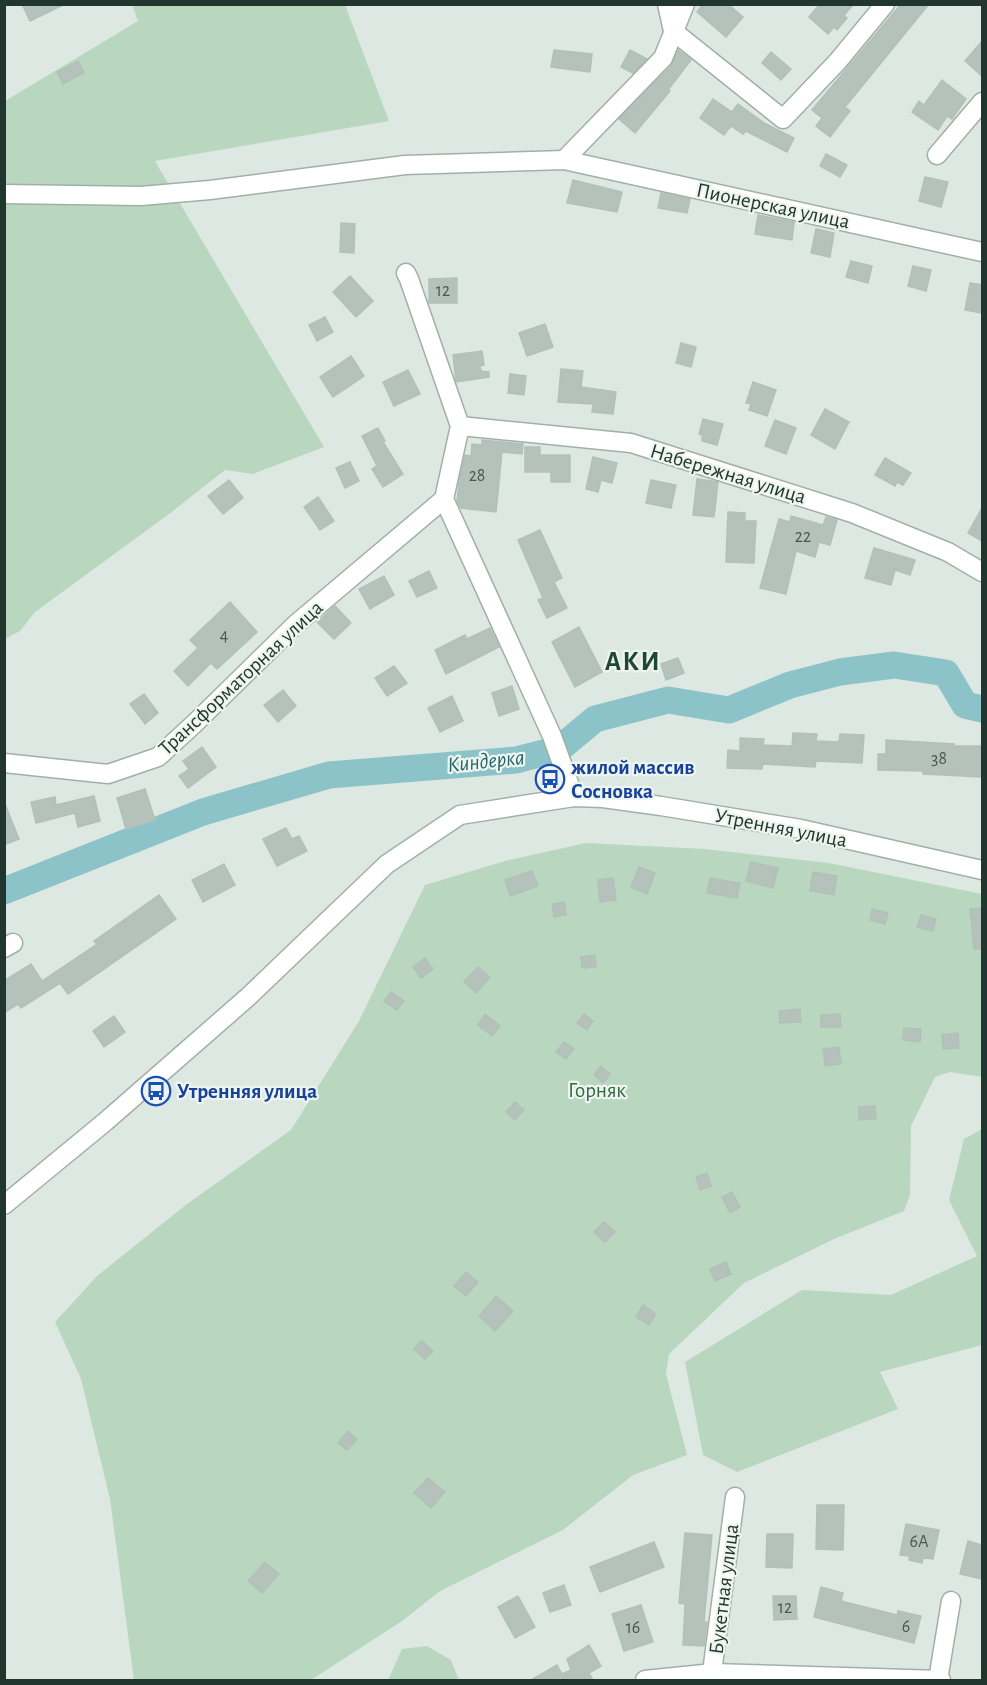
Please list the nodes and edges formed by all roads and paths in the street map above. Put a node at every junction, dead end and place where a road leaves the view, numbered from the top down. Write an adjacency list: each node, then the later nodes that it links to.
1 (667, 4): 4 (street)
2 (684, 4): 4 (street)
3 (885, 4): 4 (street)
4 (673, 31): 7 (street)
5 (982, 102): 6 (street)
6 (937, 155)
7 (564, 160): 8 (street, Пионерская улица); 9 (street, Пионерская улица)
8 (4, 194)
9 (982, 252)
10 (406, 273): 11 (street)
11 (460, 426): 12 (street); 13 (street, Набережная улица)
12 (444, 500): 14 (street, Трансформаторная улица); 15 (street)
13 (982, 572)
14 (4, 763)
15 (574, 796): 16 (street, Утренняя улица); 17 (street, Утренняя улица)
16 (982, 870)
17 (4, 1205)
18 (735, 1497): 20 (street, Букетная улица)
19 (951, 1601): 22 (street)
20 (712, 1677): 21 (street); 22 (street)
21 (645, 1680)
22 (939, 1680)

